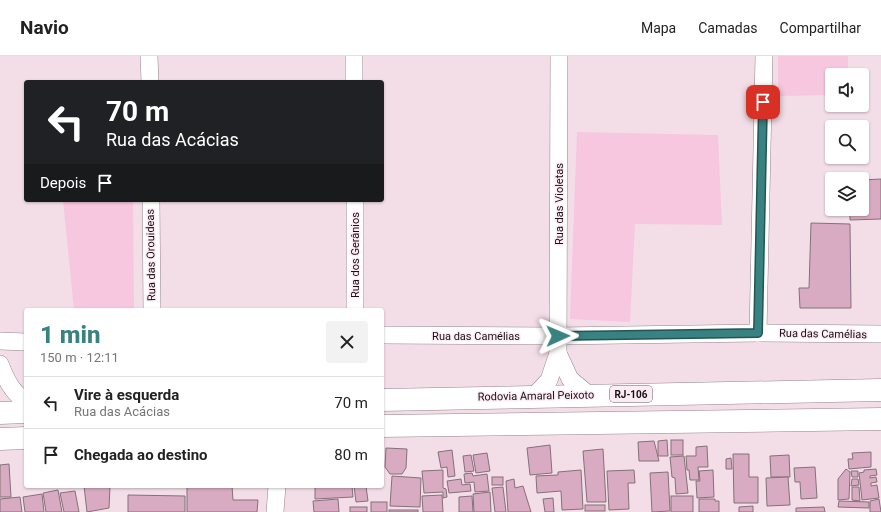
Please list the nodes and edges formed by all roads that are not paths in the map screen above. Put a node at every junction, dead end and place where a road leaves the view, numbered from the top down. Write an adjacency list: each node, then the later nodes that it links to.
1 (149, 56): 5 (street)
2 (354, 56): 6 (street)
3 (559, 56): 16 (street, Rua das Violetas)
4 (764, 56): 11 (street)
5 (150, 80)
6 (354, 80)
7 (151, 202): 9 (street, Rua das Orouideas)
8 (355, 202): 10 (street, Rua dos Gerânios)
9 (152, 308)
10 (355, 308)
11 (758, 333): 12 (street, Rua das Camélias); 16 (street, Rua das Camélias)
12 (881, 334)
13 (384, 336): 16 (street, Rua das Camélias)
14 (0, 341): 15 (street)
15 (24, 342)
16 (558, 345): 19 (street, Rua das Violetas); 20 (street, Rua das Violetas)
17 (0, 364): 22 (street)
18 (881, 390): 19 (highway, Rodovia Amaral Peixoto / RJ-106)
19 (589, 395): 20 (highway, Rodovia Amaral Peixoto / RJ-106)
20 (534, 396): 21 (highway, Rodovia Amaral Peixoto / RJ-106)
21 (384, 398)
22 (24, 400)
23 (24, 412): 24 (highway)
24 (0, 413)
25 (881, 419): 26 (highway)
26 (384, 426)
27 (24, 438): 28 (highway)
28 (0, 439)
29 (277, 488): 30 (street)
30 (275, 512)

